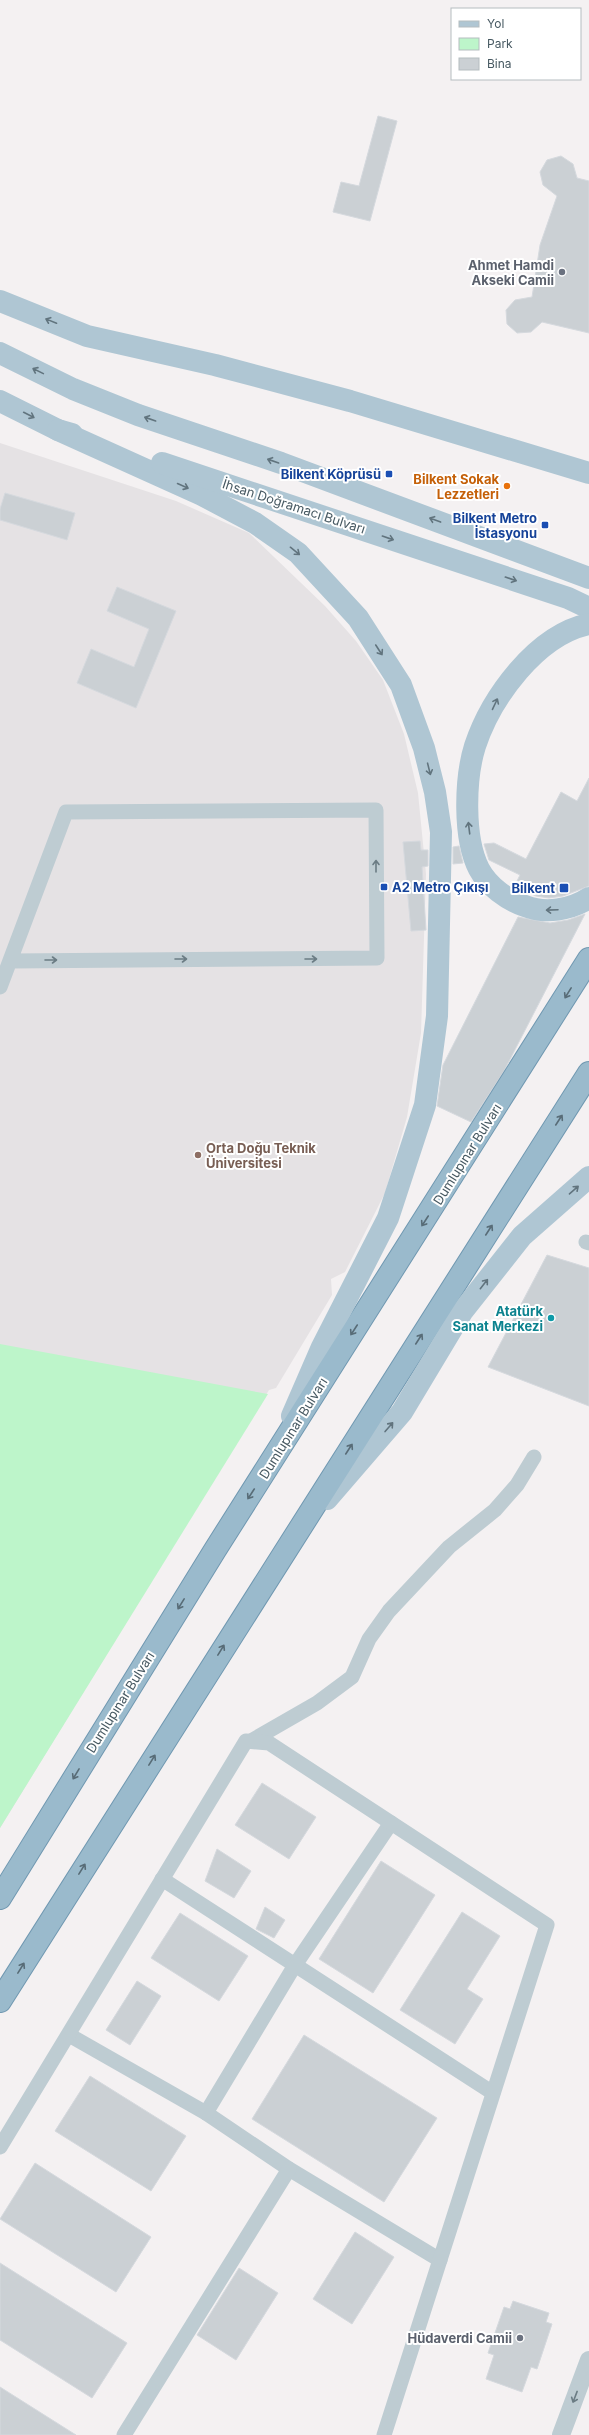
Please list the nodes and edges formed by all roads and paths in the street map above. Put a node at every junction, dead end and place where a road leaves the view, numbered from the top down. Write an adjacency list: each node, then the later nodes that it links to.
1 (0, 301): 5 (main road, one-way to 1)
2 (0, 353): 6 (main road, one-way to 2)
3 (0, 401): 4 (main road, İhsan Doğramacı Bulvarı, one-way to 4)
4 (58, 430): 7 (main road, İhsan Doğramacı Bulvarı, one-way to 7); 16 (main road, one-way to 16)
5 (589, 473)
6 (589, 578)
7 (589, 608)
8 (589, 624): 9 (main road, one-way to 8)
9 (589, 898)
10 (589, 960): 16 (highway, Dumlupınar Bulvarı, one-way to 16)
11 (12, 961): 11 (street, one-way to 11); 12 (street)
12 (0, 987)
13 (589, 1073): 17 (highway, one-way to 13)
14 (589, 1177): 17 (main road, one-way to 14)
15 (534, 1457): 18 (street)
16 (272, 1461): 21 (highway, Dumlupınar Bulvarı, one-way to 21)
17 (290, 1541): 23 (highway, one-way to 17)
18 (251, 1741): 19 (street); 20 (street)
19 (391, 1823): 22 (street); 25 (street)
20 (162, 1879): 22 (street); 24 (street)
21 (0, 1898)
22 (295, 1965): 25 (street); 26 (street)
23 (0, 2001)
24 (69, 2035): 26 (street); 27 (street)
25 (493, 2092): 29 (street)
26 (206, 2113): 28 (street)
27 (0, 2147)
28 (289, 2169): 29 (street); 31 (street)
29 (440, 2260): 32 (street)
30 (589, 2360): 33 (street, one-way to 33)
31 (124, 2435)
32 (384, 2435)
33 (560, 2435)

